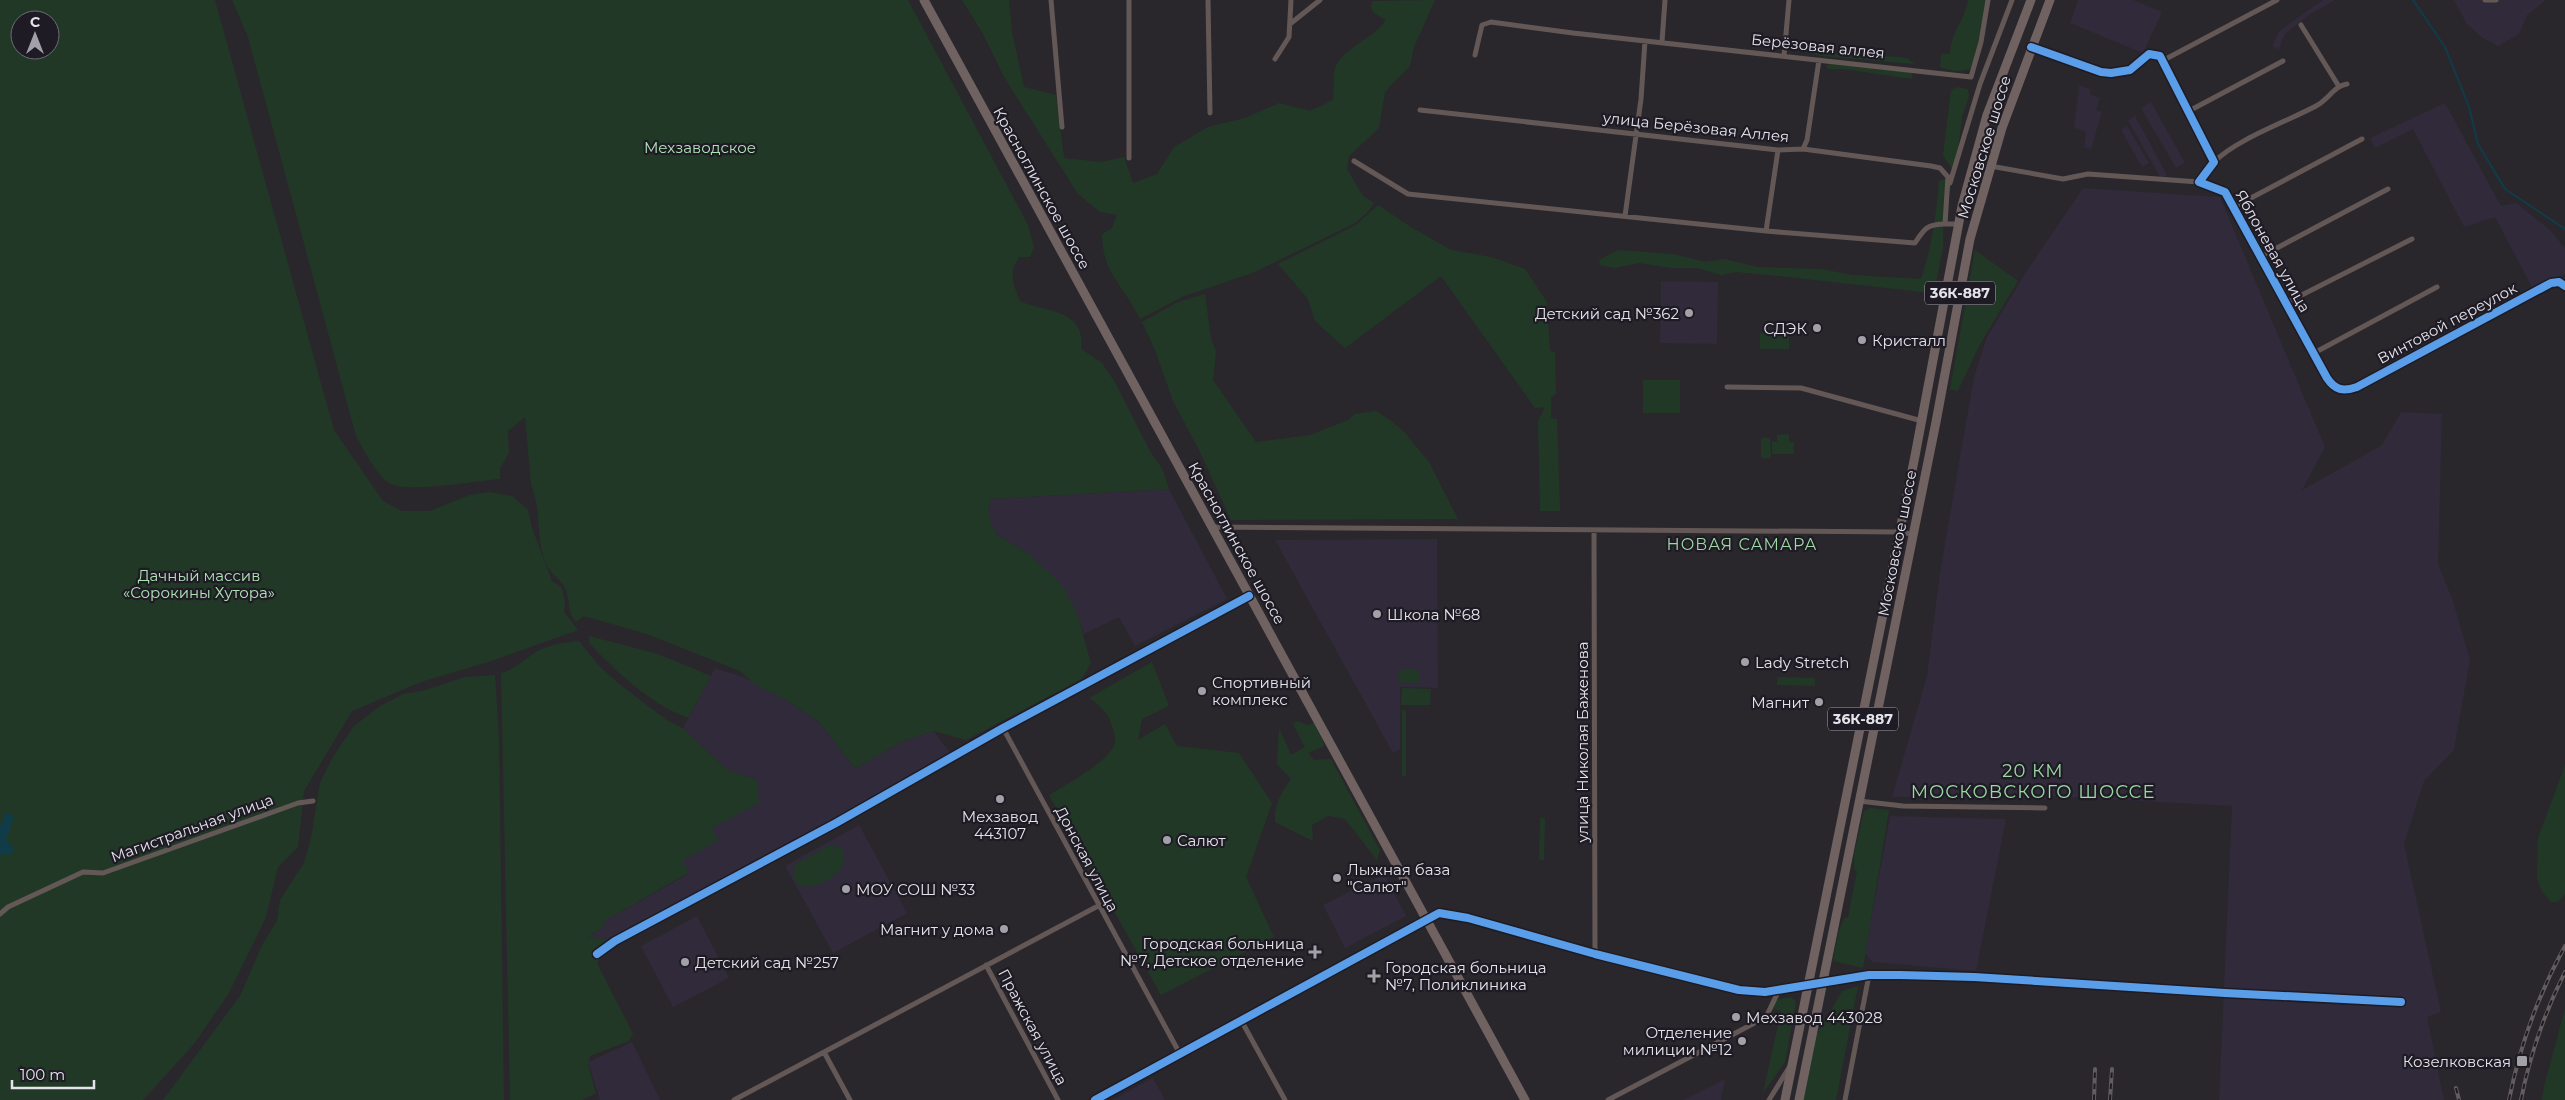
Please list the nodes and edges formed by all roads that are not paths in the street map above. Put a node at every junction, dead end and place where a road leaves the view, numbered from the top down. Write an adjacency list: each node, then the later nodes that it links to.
1 (924, 0): 64 (main road, Красноглинское шоссе)
2 (1051, 0): 34 (street)
3 (1128, 0): 39 (street)
4 (1208, 0): 33 (street)
5 (1291, 0): 16 (street)
6 (1320, 0): 16 (street)
7 (1665, 0): 19 (street)
8 (1789, 0): 22 (street)
9 (1988, 0): 27 (street)
10 (2012, 0): 28 (street)
11 (2031, 0): 46 (main road, Московское шоссе / 36К-887)
12 (2050, 0): 20 (main road, Московское шоссе / 36К-887)
13 (2277, 0): 24 (street)
14 (2485, 0): 15 (street)
15 (2496, 0)
16 (1290, 24): 23 (street)
17 (2300, 25): 30 (street)
18 (1645, 41): 19 (street, Берёзовая аллея); 21 (street, Берёзовая аллея); 35 (street)
19 (1662, 42): 22 (street, Берёзовая аллея)
20 (2031, 47): 24 (street); 42 (main road, Московское шоссе / 36К-887)
21 (1475, 55)
22 (1784, 56): 25 (street, Берёзовая аллея)
23 (1275, 59)
24 (2161, 59): 32 (street)
25 (1819, 60): 27 (street, Берёзовая аллея); 37 (street)
26 (2283, 61): 32 (street)
27 (1971, 77): 28 (street)
28 (1980, 84): 45 (street)
29 (2347, 84): 30 (street)
30 (2338, 85): 41 (street)
31 (1420, 110): 35 (street, улица Берёзовая Аллея)
32 (2187, 112): 41 (street)
33 (1210, 113)
34 (1062, 127)
35 (1636, 134): 38 (street, улица Берёзовая Аллея); 49 (street)
36 (2362, 139): 47 (street)
37 (1803, 149): 38 (street, улица Берёзовая Аллея); 45 (street, улица Берёзовая Аллея)
38 (1778, 150): 52 (street)
39 (1129, 158)
40 (1354, 161): 49 (street)
41 (2214, 162): 43 (street)
42 (1990, 166): 43 (street, Яблоневая улица); 48 (main road, Московское шоссе / 36К-887)
43 (2199, 182): 47 (street, Яблоневая улица)
44 (2388, 189): 56 (street)
45 (1947, 193): 50 (street)
46 (1962, 206): 48 (main road); 51 (main road, Московское шоссе / 36К-887)
47 (2234, 207): 56 (street, Яблоневая улица)
48 (1978, 210): 55 (main road, Московское шоссе / 36К-887)
49 (1625, 216): 52 (street)
50 (1945, 224): 51 (street); 52 (street)
51 (1959, 224): 53 (main road, Московское шоссе / 36К-887)
52 (1766, 231)
53 (1956, 236): 55 (main road); 63 (main road, Московское шоссе / 36К-887)
54 (2412, 238): 59 (street)
55 (1970, 239): 67 (main road, Московское шоссе / 36К-887)
56 (2260, 257): 59 (street, Яблоневая улица)
57 (2565, 286): 62 (street, Винтовой переулок)
58 (2437, 287): 60 (street)
59 (2286, 303): 60 (street, Яблоневая улица)
60 (2314, 353): 62 (street, Яблоневая улица)
61 (1727, 388): 63 (street)
62 (2341, 390)
63 (1922, 420): 66 (main road, Московское шоссе / 36К-887)
64 (1212, 527): 65 (street); 68 (main road, Красноглинское шоссе)
65 (1594, 530): 66 (street); 77 (street, улица Николая Баженова)
66 (1899, 532): 67 (street); 81 (main road, Московское шоссе / 36К-887)
67 (1912, 534): 71 (main road, Московское шоссе / 36К-887)
68 (1249, 596): 69 (street); 75 (main road, Красноглинское шоссе)
69 (1003, 728): 73 (street, Донская улица); 76 (street)
70 (312, 801): 74 (street, Магистральная улица)
71 (1859, 801): 72 (street); 80 (main road, Московское шоссе / 36К-887)
72 (2045, 808)
73 (1098, 906): 78 (street); 86 (street, Донская улица)
74 (0, 914)
75 (1426, 920): 77 (street); 84 (street); 93 (main road, Красноглинское шоссе)
76 (597, 954)
77 (1596, 954): 82 (street)
78 (986, 965): 85 (street); 90 (street, Пражская улица)
79 (1869, 976): 80 (street); 83 (street); 98 (street)
80 (1822, 982): 81 (street); 97 (main road, Московское шоссе / 36К-887)
81 (1809, 984): 82 (street); 87 (main road, Московское шоссе / 36К-887)
82 (1779, 990): 94 (street)
83 (2401, 1002)
84 (1241, 1020): 86 (street); 92 (street)
85 (824, 1052): 88 (street); 89 (street)
86 (1180, 1054): 91 (street)
87 (1793, 1062): 95 (street); 96 (main road, Московское шоссе / 36К-887)
88 (734, 1100)
89 (850, 1100)
90 (1058, 1100)
91 (1095, 1100)
92 (1285, 1100)
93 (1525, 1100)
94 (1608, 1100)
95 (1769, 1100)
96 (1785, 1100)
97 (1799, 1100)
98 (1845, 1100)

